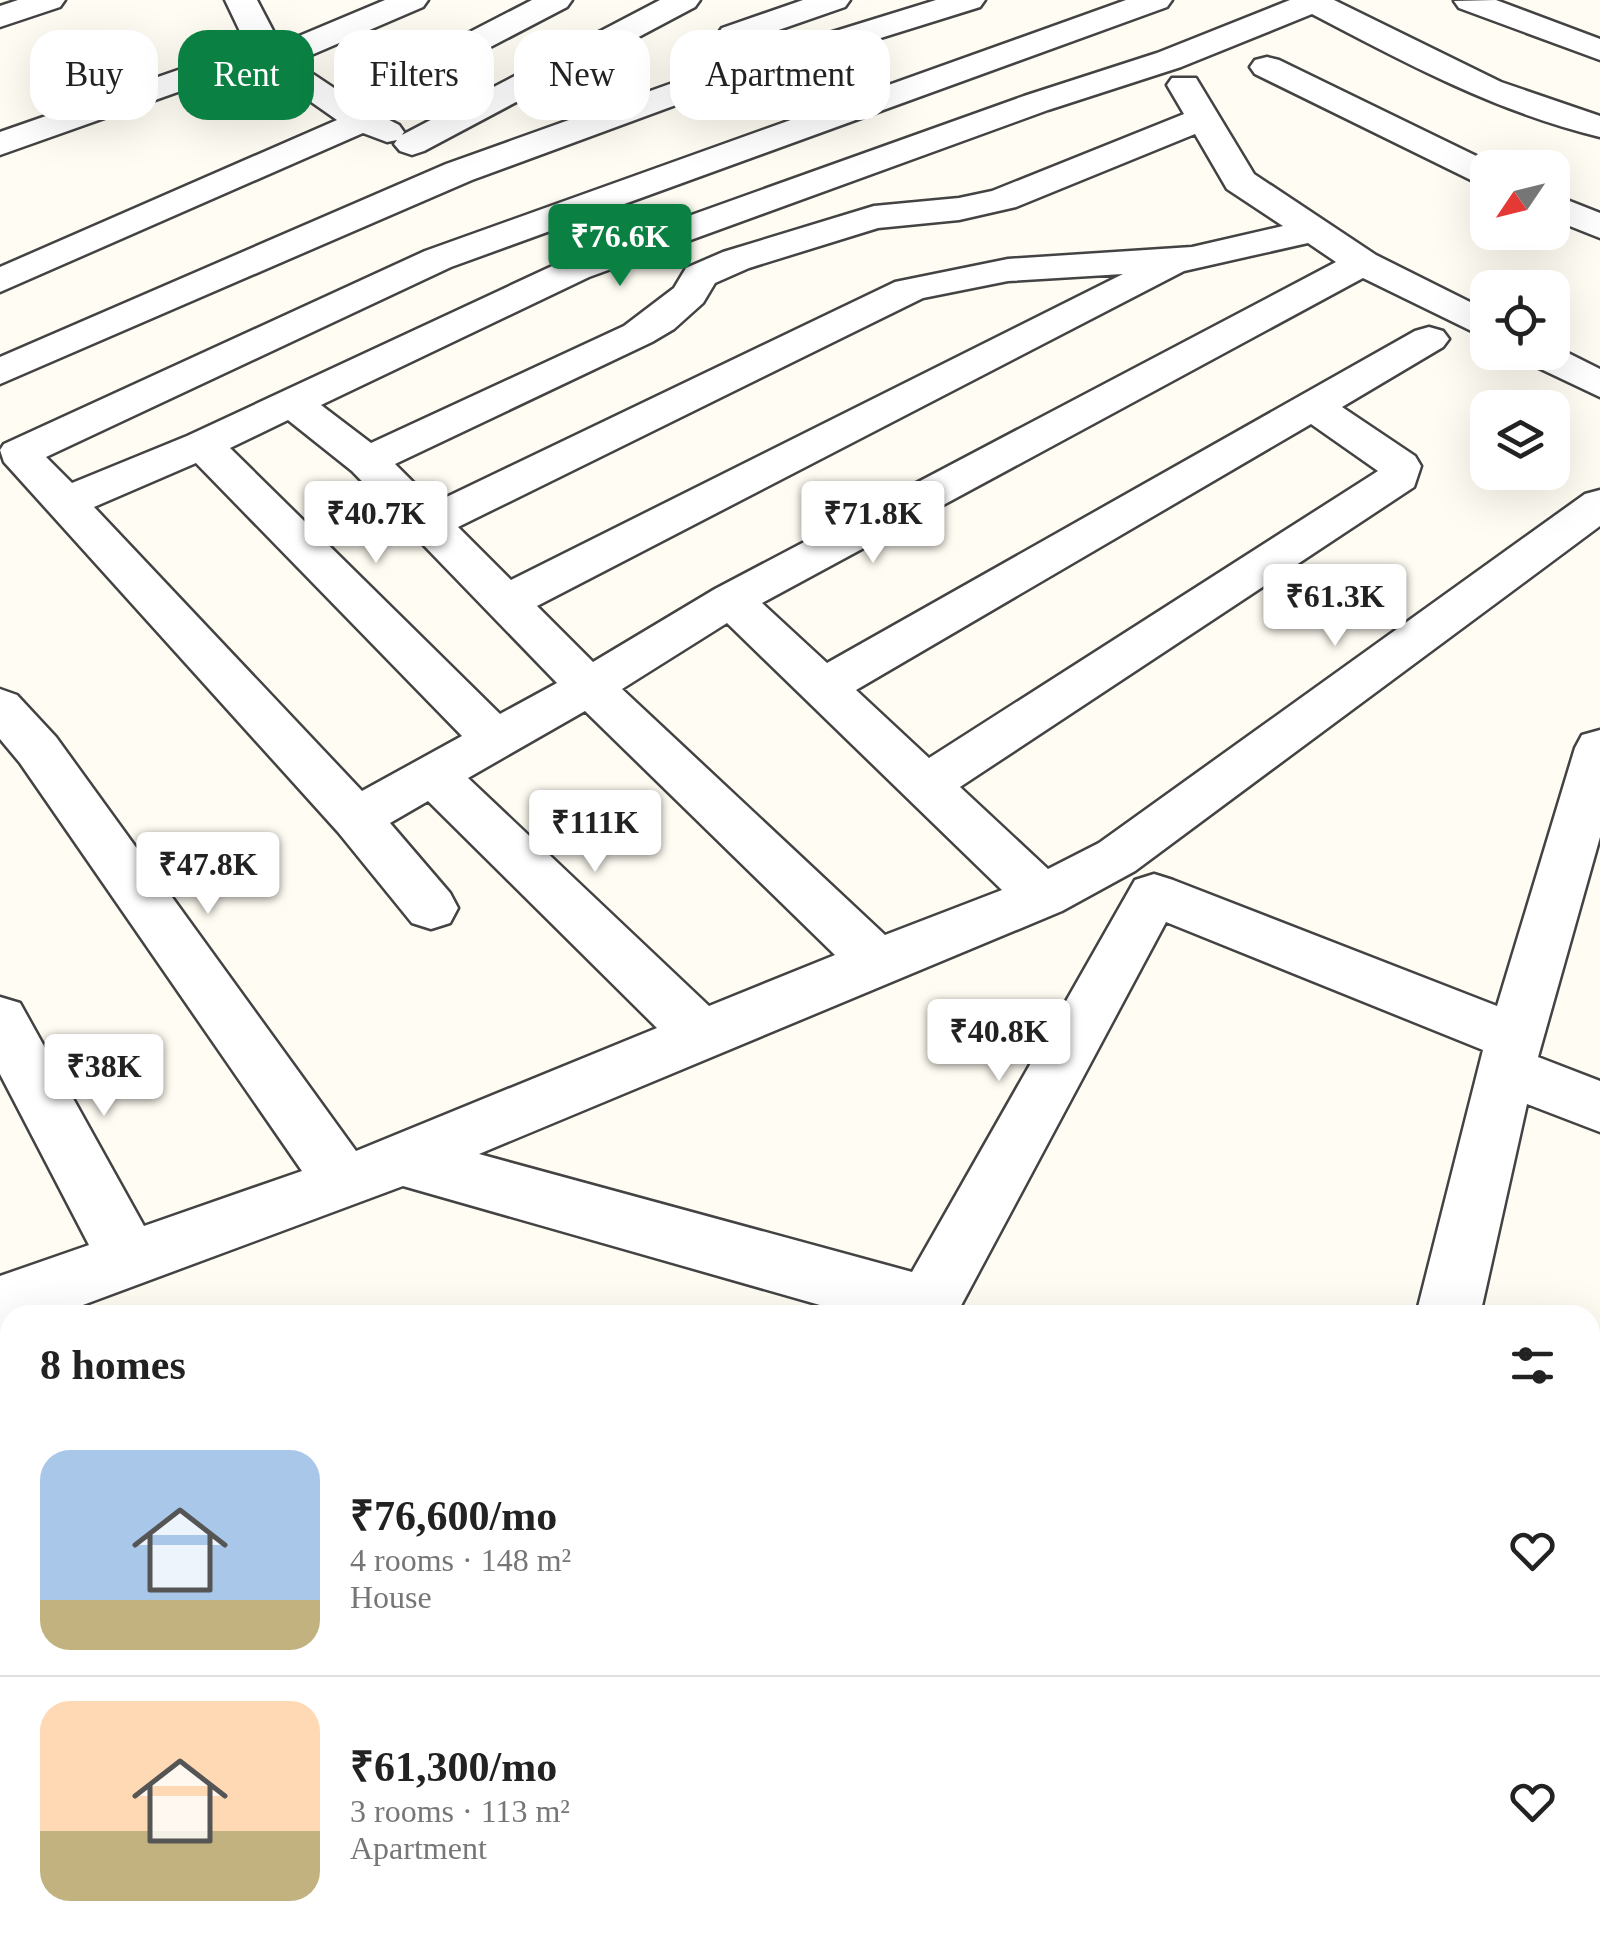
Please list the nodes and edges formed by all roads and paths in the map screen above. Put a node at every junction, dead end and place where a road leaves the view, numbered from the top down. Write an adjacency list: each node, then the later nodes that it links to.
1 (49, 0): 11 (street)
2 (412, 0): 15 (street)
3 (556, 0): 14 (street)
4 (684, 0): 25 (street)
5 (834, 0): 13 (street)
6 (969, 0): 27 (street)
7 (1316, 1): 17 (street); 23 (street)
8 (1470, 1): 16 (street)
9 (249, 3): 12 (street)
10 (1139, 3): 17 (street); 43 (street)
11 (0, 18)
12 (259, 30)
13 (747, 30)
14 (494, 35)
15 (314, 38)
16 (1600, 50)
17 (1169, 60): 20 (street); 39 (street)
18 (1267, 68): 26 (street)
19 (178, 85): 24 (street)
20 (1203, 118): 30 (street); 42 (street)
21 (343, 120): 33 (street)
22 (364, 120): 25 (street)
23 (1600, 127)
24 (0, 144)
25 (412, 144): 27 (street)
26 (1470, 165)
27 (460, 172): 37 (street)
28 (1570, 213): 29 (street)
29 (1600, 227)
30 (1310, 231): 31 (street); 32 (street)
31 (1180, 260): 45 (street); 47 (street)
32 (1363, 263): 34 (street); 46 (street)
33 (0, 281)
34 (1470, 318)
35 (1429, 338): 40 (street)
36 (1570, 370): 38 (street)
37 (0, 372)
38 (1600, 385)
39 (292, 402): 41 (street); 42 (street)
40 (1313, 406): 49 (street); 54 (street)
41 (202, 444): 43 (street); 51 (street)
42 (368, 461): 45 (street)
43 (66, 502): 55 (street)
44 (1600, 504): 57 (street)
45 (429, 524): 47 (street)
46 (731, 600): 48 (street); 49 (street)
47 (508, 601): 48 (street)
48 (589, 688): 51 (street); 59 (street)
49 (823, 688): 54 (street)
50 (0, 707): 65 (street)
51 (496, 740): 53 (street)
52 (1600, 748): 56 (street)
53 (433, 775): 55 (street); 61 (street)
54 (926, 785): 57 (street)
55 (356, 818): 58 (street)
56 (1583, 873): 62 (street)
57 (1043, 896): 59 (street)
58 (431, 908)
59 (877, 961): 61 (street)
60 (0, 1020): 66 (street)
61 (700, 1034): 64 (street)
62 (1512, 1055): 63 (street); 69 (street); 70 (street)
63 (1600, 1107)
64 (400, 1160): 65 (street); 68 (street)
65 (345, 1183): 66 (street)
66 (129, 1259): 67 (street)
67 (3, 1305)
68 (908, 1305)
69 (928, 1305)
70 (1450, 1305)

